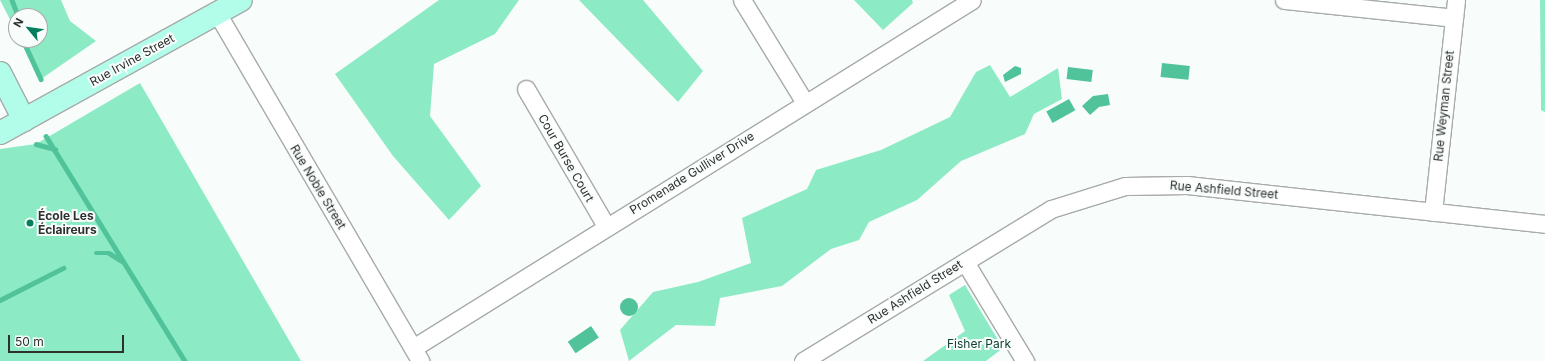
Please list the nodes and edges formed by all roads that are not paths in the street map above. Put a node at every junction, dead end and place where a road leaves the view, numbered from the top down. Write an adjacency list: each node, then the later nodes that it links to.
1 (241, 0): 6 (street, Rue Irvine Street)
2 (742, 0): 10 (street)
3 (972, 0): 10 (street, Promenade Gulliver Drive)
4 (1284, 0): 7 (street)
5 (1456, 0): 7 (street, Rue Weyman Street)
6 (217, 13): 11 (street, Rue Irvine Street); 17 (street, Rue Noble Street)
7 (1454, 18): 13 (street, Rue Weyman Street)
8 (0, 73): 11 (street)
9 (526, 90): 15 (street, Cour Burse Court)
10 (805, 103): 15 (street, Promenade Gulliver Drive)
11 (24, 120): 12 (street, Rue Irvine Street)
12 (0, 133)
13 (1433, 212): 14 (street, Rue Ashfield Street); 16 (street, Rue Ashfield Street)
14 (1545, 224)
15 (606, 226): 17 (street, Promenade Gulliver Drive)
16 (965, 262): 18 (street, Rue Ashfield Street); 19 (street)
17 (417, 354)
18 (803, 361)
19 (1025, 361)

